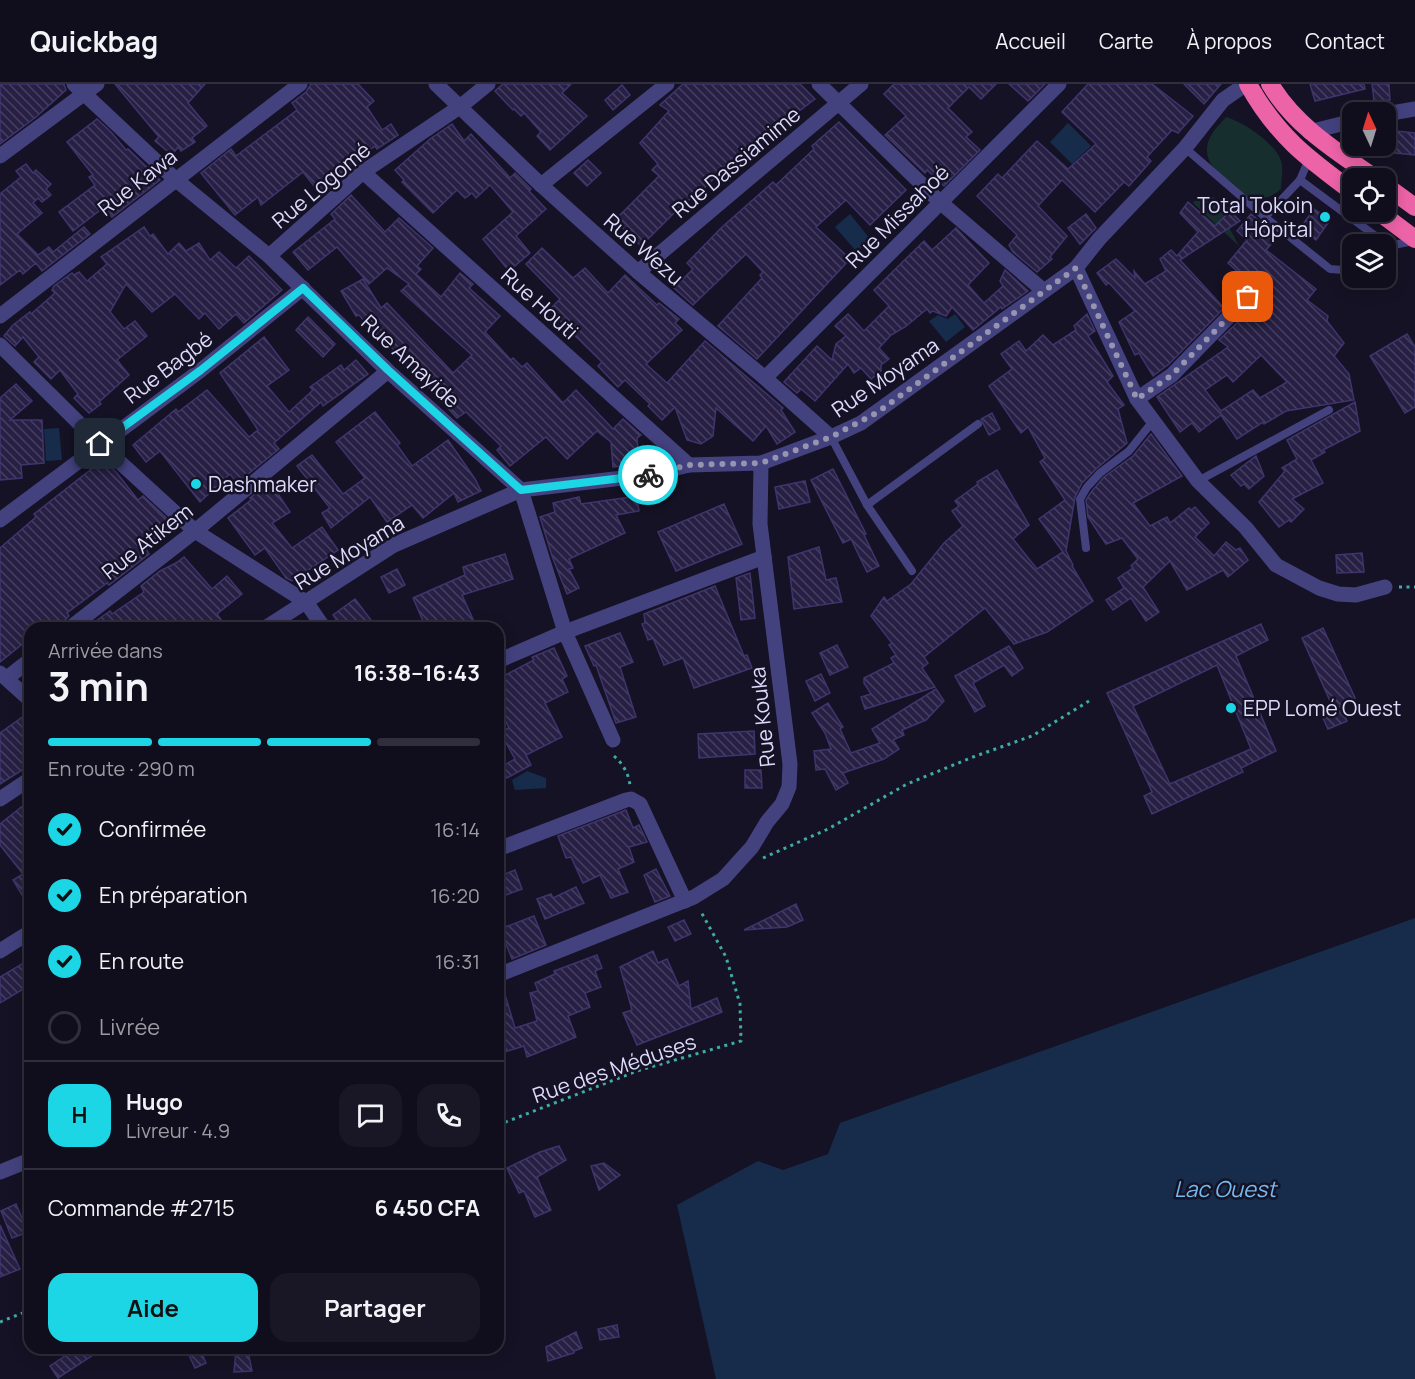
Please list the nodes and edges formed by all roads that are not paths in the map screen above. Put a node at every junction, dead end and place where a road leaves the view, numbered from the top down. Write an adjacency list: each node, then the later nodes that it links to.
1 (300, 84): 22 (street, Rue Kawa)
2 (436, 84): 12 (street, Rue Wezu)
3 (488, 84): 12 (street, Rue Logomé)
4 (667, 84): 25 (street)
5 (819, 84): 11 (street)
6 (861, 84): 11 (street, Rue Dassiamime)
7 (1059, 84): 27 (street, Rue Missahoé)
8 (1247, 84): 17 (street, Rue Moyama); 19 (highway)
9 (1270, 84): 16 (highway)
10 (85, 87): 18 (street); 22 (street, Rue Amayide)
11 (839, 103): 27 (street); 37 (street, Rue Dassiamime)
12 (461, 106): 21 (street, Rue Logomé); 25 (street, Rue Wezu)
13 (1415, 108): 14 (street)
14 (1396, 112)
15 (1342, 124): 16 (street)
16 (1309, 132): 20 (highway)
17 (1185, 148): 29 (lane); 35 (street, Rue Moyama)
18 (0, 156)
19 (1309, 159): 23 (lane); 24 (highway)
20 (1361, 168)
21 (363, 172): 34 (street, Rue Logomé); 52 (street, Rue Houti)
22 (175, 179): 34 (street, Rue Amayide); 41 (street, Rue Kawa)
23 (1300, 180): 29 (lane); 31 (lane)
24 (1342, 184)
25 (541, 185): 37 (street, Rue Wezu)
26 (1396, 193): 28 (highway)
27 (940, 202): 39 (street); 44 (street, Rue Missahoé)
28 (1415, 207)
29 (1265, 217): 36 (lane)
30 (1392, 222): 32 (highway)
31 (1370, 234)
32 (1415, 239): 33 (lane)
33 (1396, 244)
34 (269, 256): 38 (street, Rue Amayide)
35 (1076, 268): 39 (street, Rue Moyama); 45 (street)
36 (1342, 270)
37 (638, 272): 44 (street, Rue Wezu)
38 (303, 288): 43 (street, Rue Amayide); 50 (street, Rue Bagbé)
39 (1044, 291): 49 (street, Rue Moyama)
40 (1248, 297): 45 (street)
41 (0, 316)
42 (0, 345): 50 (street)
43 (388, 370): 54 (street, Rue Amayide); 57 (street, Rue Atikem)
44 (765, 378): 49 (street, Rue Wezu)
45 (1137, 399): 47 (street)
46 (1329, 410): 53 (lane)
47 (1153, 421): 53 (street); 58 (lane)
48 (978, 423): 55 (lane)
49 (831, 437): 51 (street, Rue Moyama); 55 (lane)
50 (100, 444): 56 (street, Rue Bagbé); 57 (street)
51 (761, 463): 52 (street, Rue Moyama); 59 (street, Rue Kouka)
52 (689, 465): 54 (street, Rue Moyama)
53 (1198, 481): 61 (street)
54 (521, 490): 62 (street, Rue Moyama); 66 (street)
55 (867, 505): 60 (lane)
56 (0, 520)
57 (195, 531): 62 (street); 63 (street, Rue Atikem)
58 (1086, 548)
59 (764, 557): 66 (street); 75 (street, Rue Kouka)
60 (912, 570)
61 (1385, 587)
62 (306, 602): 64 (street, Rue Moyama); 65 (street)
63 (78, 622)
64 (274, 622)
65 (320, 622)
66 (565, 632): 67 (street); 71 (street)
67 (504, 658)
68 (24, 663): 69 (street)
69 (3, 675): 70 (street)
70 (24, 694)
71 (613, 740)
72 (24, 783): 73 (street)
73 (0, 799)
74 (504, 847): 75 (street)
75 (689, 899): 78 (street, Rue Kouka)
76 (24, 936): 77 (street)
77 (0, 951)
78 (504, 973)
79 (24, 1162): 80 (street)
80 (0, 1172)

